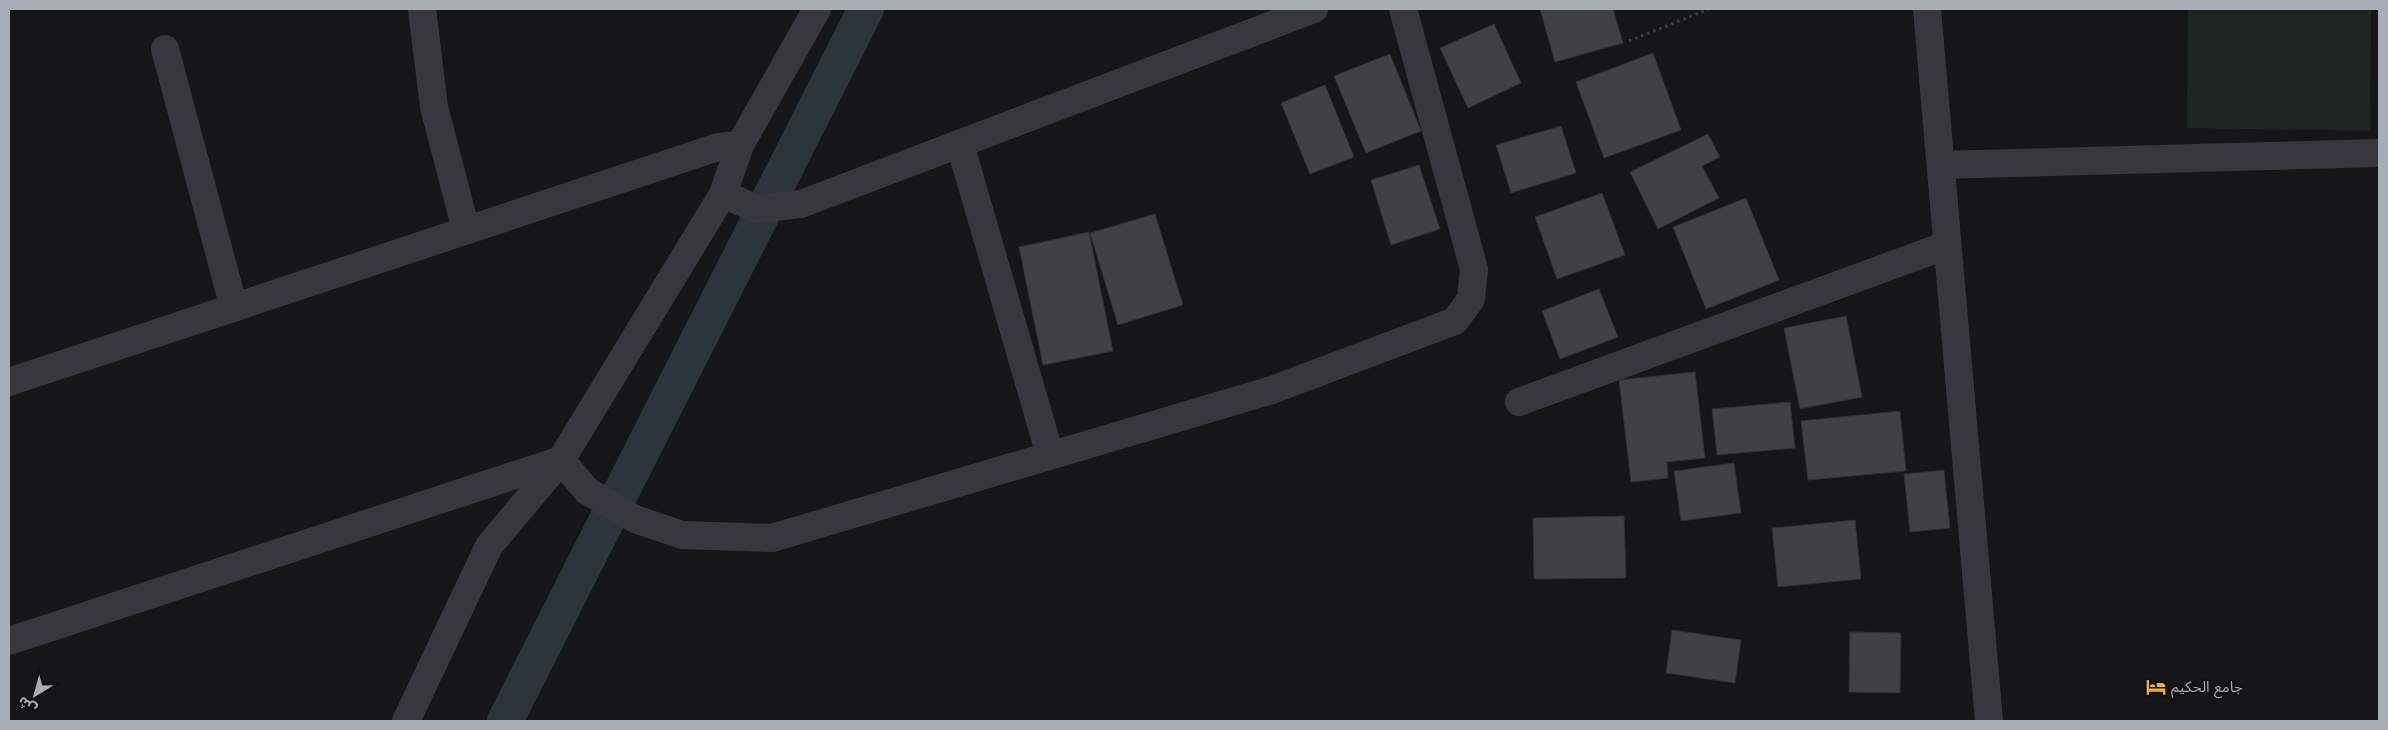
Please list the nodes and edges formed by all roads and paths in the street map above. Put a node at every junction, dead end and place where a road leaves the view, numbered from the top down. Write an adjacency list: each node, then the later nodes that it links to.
1 (422, 9): 14 (street)
2 (817, 9): 10 (street)
3 (1314, 9): 9 (street)
4 (1403, 9): 19 (street)
5 (1709, 9): 7 (path)
6 (1927, 9): 12 (street)
7 (1629, 41)
8 (165, 49): 16 (street)
9 (960, 144): 13 (street); 19 (street)
10 (740, 145): 13 (street); 14 (street)
11 (2379, 153): 12 (street)
12 (1941, 165): 15 (street)
13 (723, 194): 20 (street)
14 (466, 230): 16 (street)
15 (1947, 245): 18 (street); 23 (street)
16 (234, 308): 17 (street)
17 (9, 382)
18 (1519, 402)
19 (1050, 455): 20 (street)
20 (561, 460): 21 (street); 22 (street)
21 (9, 641)
22 (406, 721)
23 (1989, 721)

